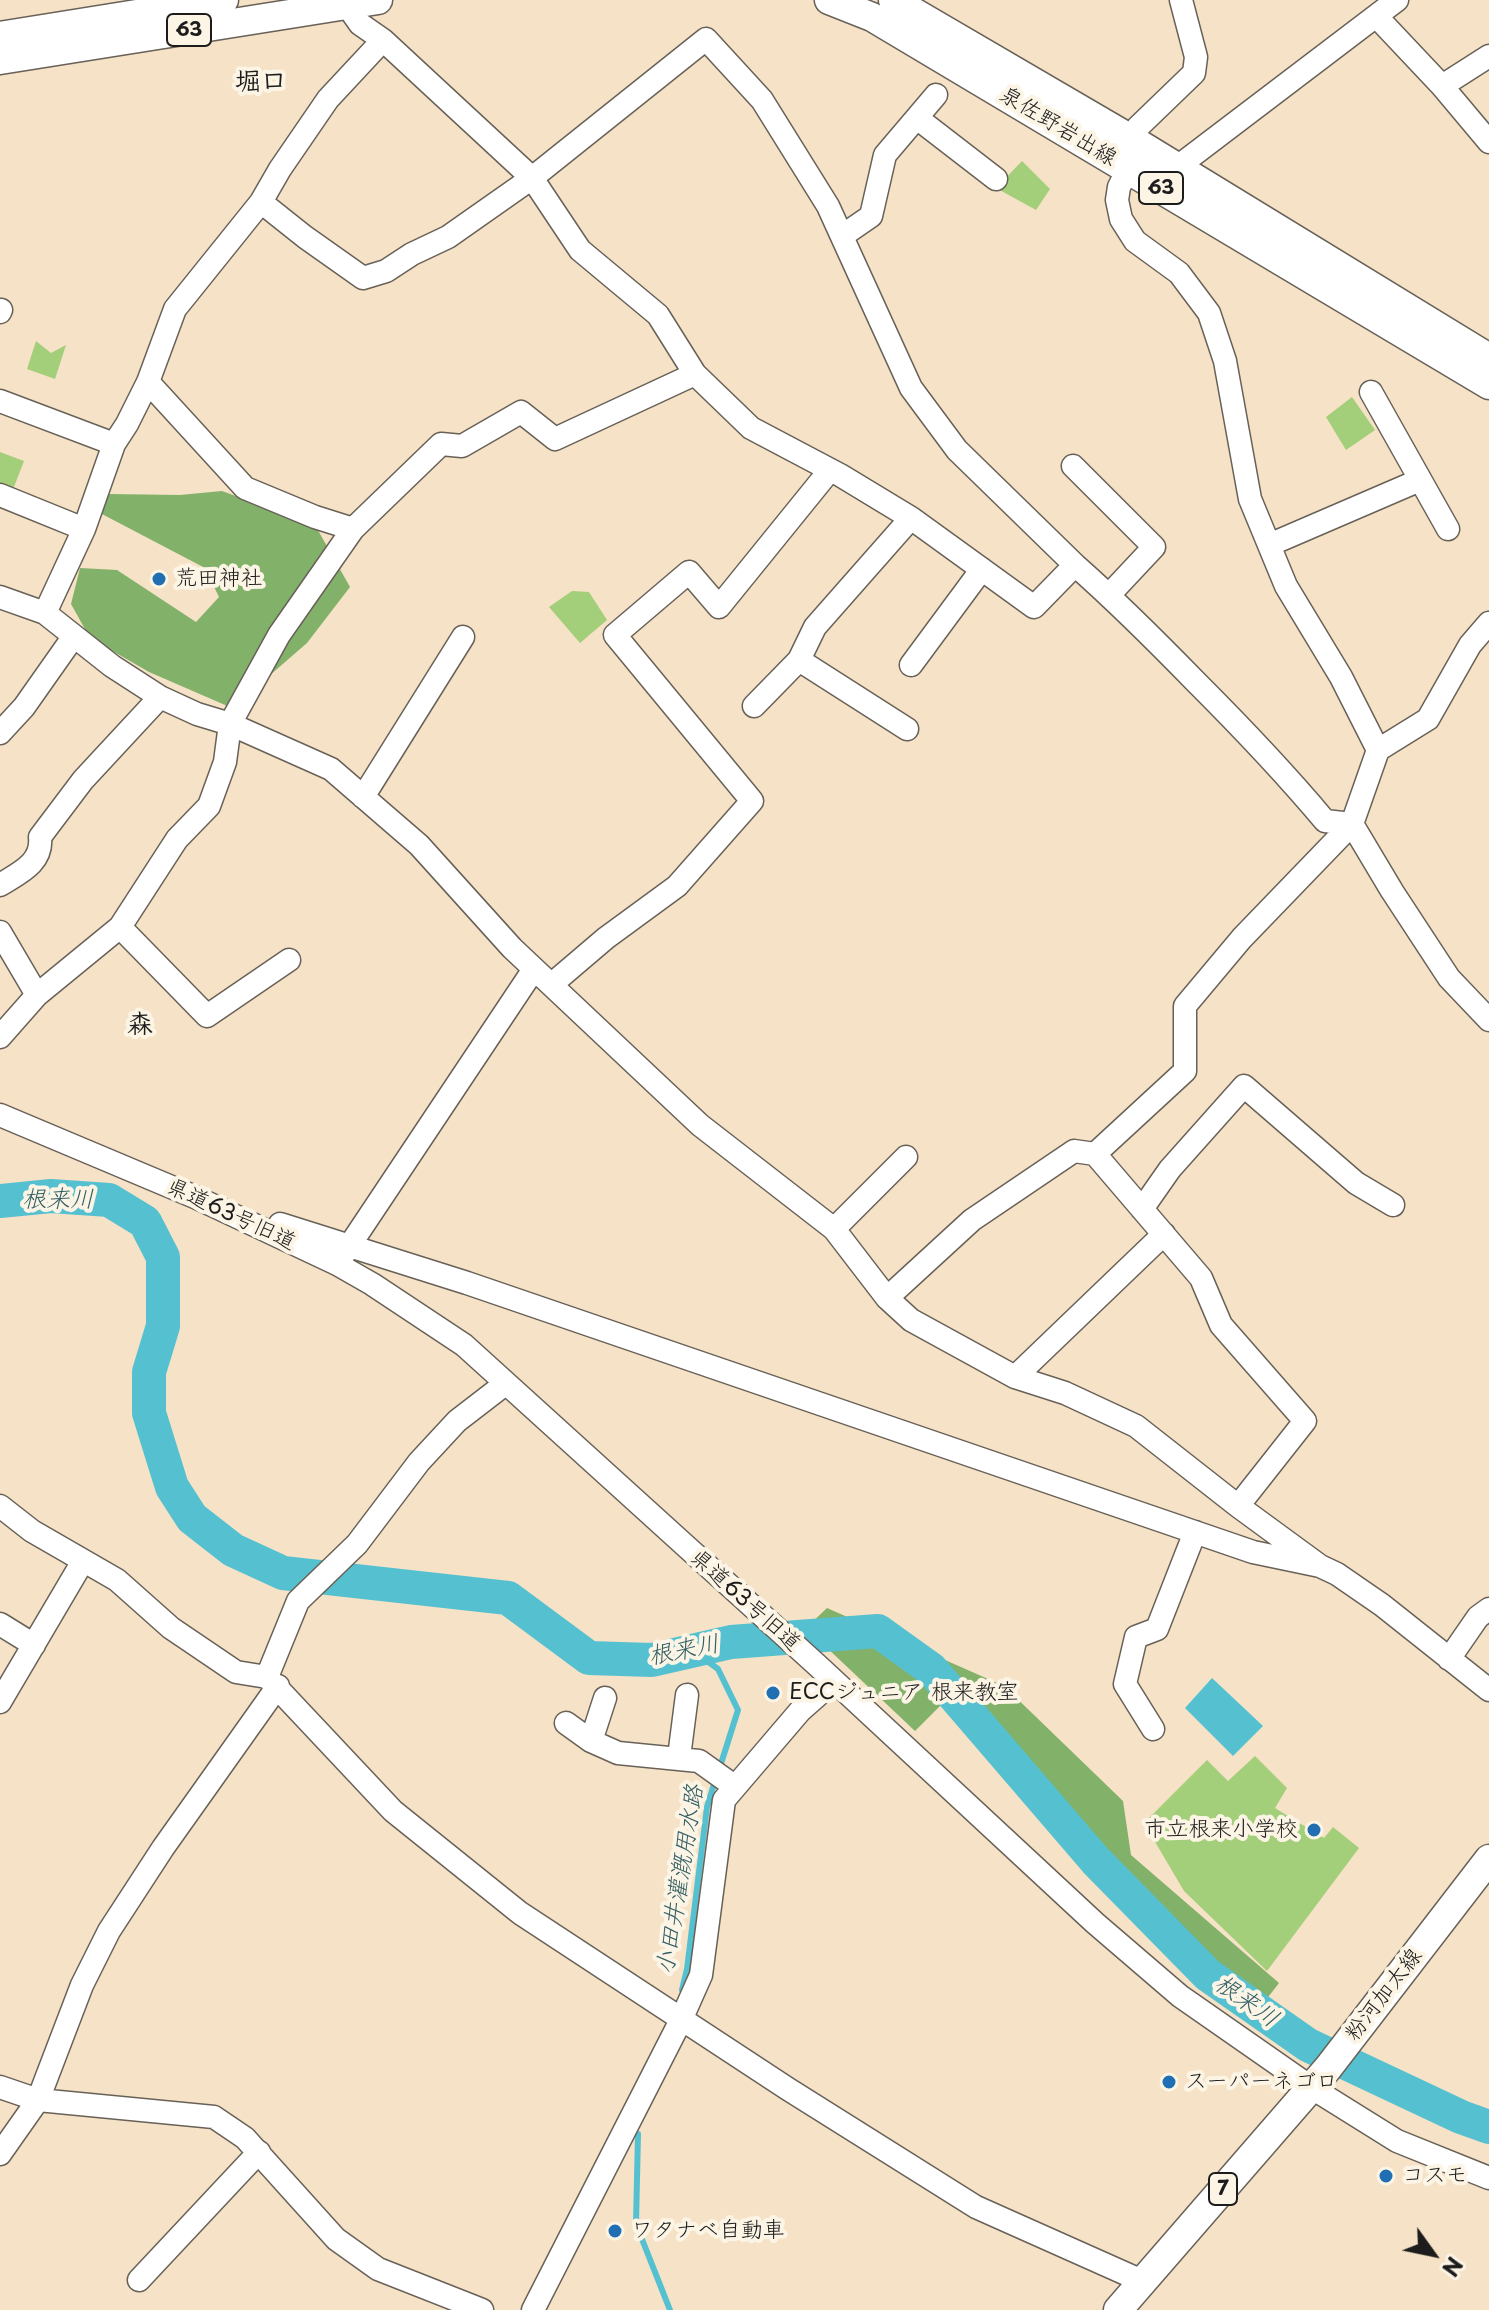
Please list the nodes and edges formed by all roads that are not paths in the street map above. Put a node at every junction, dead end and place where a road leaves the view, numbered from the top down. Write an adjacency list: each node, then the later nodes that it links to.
1 (224, 0): 9 (main road, 63)
2 (378, 0): 7 (main road, 63)
3 (829, 0): 18 (main road, 泉佐野岩出線 / 63)
4 (893, 0): 16 (main road, 泉佐野岩出線 / 63)
5 (1181, 0): 16 (street)
6 (1397, 0): 8 (street)
7 (346, 3): 10 (street); 12 (main road, 63)
8 (1376, 16): 13 (street); 19 (street)
9 (0, 36)
10 (383, 40): 20 (street); 22 (street)
11 (1489, 56): 13 (street)
12 (0, 60)
13 (1442, 86): 17 (street)
14 (936, 95): 15 (street)
15 (917, 118): 21 (street); 23 (street)
16 (1131, 139): 19 (main road, 泉佐野岩出線 / 63)
17 (1489, 142)
18 (1128, 169): 19 (main road, 泉佐野岩出線 / 63); 39 (street)
19 (1168, 177): 24 (main road, 泉佐野岩出線 / 63); 27 (main road, 泉佐野岩出線 / 63)
20 (532, 178): 22 (street); 23 (street); 25 (street)
21 (996, 179)
22 (261, 202): 26 (street)
23 (842, 236): 40 (street)
24 (1489, 358)
25 (695, 374): 32 (street); 37 (street)
26 (148, 382): 30 (street); 37 (street)
27 (1489, 385)
28 (1371, 392): 33 (street)
29 (0, 401): 30 (street)
30 (114, 444): 36 (street)
31 (1073, 466): 42 (street)
32 (830, 470): 35 (street); 63 (street)
33 (1420, 480): 38 (street); 39 (street)
34 (0, 495): 36 (street)
35 (911, 518): 41 (street); 48 (street)
36 (84, 529): 44 (street)
37 (353, 529): 52 (street)
38 (1448, 529)
39 (1269, 545): 55 (street)
40 (1075, 565): 41 (street); 42 (street)
41 (982, 569): 49 (street)
42 (1109, 595): 57 (street)
43 (0, 597): 44 (street)
44 (45, 613): 46 (street)
45 (1489, 623): 55 (street)
46 (74, 636): 50 (street); 54 (street)
47 (463, 637): 56 (street)
48 (799, 660): 51 (street); 53 (street)
49 (911, 665)
50 (160, 697): 52 (street); 58 (street)
51 (754, 706)
52 (230, 724): 56 (street); 59 (street)
53 (907, 729)
54 (0, 733)
55 (1378, 750): 57 (street)
56 (363, 797): 62 (street)
57 (1352, 824): 65 (street); 68 (street)
58 (0, 885)
59 (120, 927): 61 (street); 64 (street)
60 (0, 932): 64 (street)
61 (289, 960)
62 (534, 969): 63 (street); 74 (street)
63 (552, 984): 72 (street)
64 (37, 995): 66 (street)
65 (1489, 1020)
66 (0, 1037)
67 (0, 1115): 74 (street, 県道63号旧道)
68 (1095, 1154): 71 (street); 75 (street)
69 (906, 1157): 72 (street)
70 (1393, 1205): 71 (street)
71 (1142, 1209): 73 (street)
72 (834, 1229): 75 (street)
73 (1164, 1234): 76 (street); 79 (street)
74 (343, 1255): 77 (street, 県道63号旧道); 80 (street)
75 (887, 1298): 76 (street)
76 (1015, 1377): 79 (street)
77 (505, 1384): 87 (street, 県道63号旧道); 88 (street)
78 (0, 1506): 81 (street)
79 (1238, 1506): 82 (street)
80 (1195, 1532): 82 (street); 94 (street)
81 (83, 1561): 85 (street); 88 (street)
82 (1320, 1566): 86 (street)
83 (1489, 1609): 86 (street)
84 (0, 1624): 85 (street)
85 (34, 1645): 92 (street)
86 (1449, 1659): 89 (street)
87 (834, 1681): 97 (street); 100 (street, 県道63号旧道)
88 (272, 1682): 99 (street); 102 (street)
89 (1489, 1690)
90 (687, 1695): 96 (street)
91 (605, 1698): 95 (street)
92 (0, 1702)
93 (566, 1723): 95 (street)
94 (1153, 1729)
95 (591, 1741): 96 (street)
96 (679, 1757): 97 (street)
97 (724, 1779): 99 (street)
98 (1489, 1859): 100 (main road, 粉河加太線 / 7)
99 (681, 2020): 107 (street); 109 (street)
100 (1320, 2078): 105 (street, 県道63号旧道); 107 (main road, 粉河加太線 / 7)
101 (0, 2087): 102 (street)
102 (38, 2100): 103 (street); 104 (street)
103 (259, 2152): 106 (street); 108 (street)
104 (0, 2154)
105 (1489, 2178)
106 (139, 2280)
107 (1142, 2281): 110 (main road, 粉河加太線 / 7)
108 (482, 2310)
109 (533, 2310)
110 (1118, 2310)

